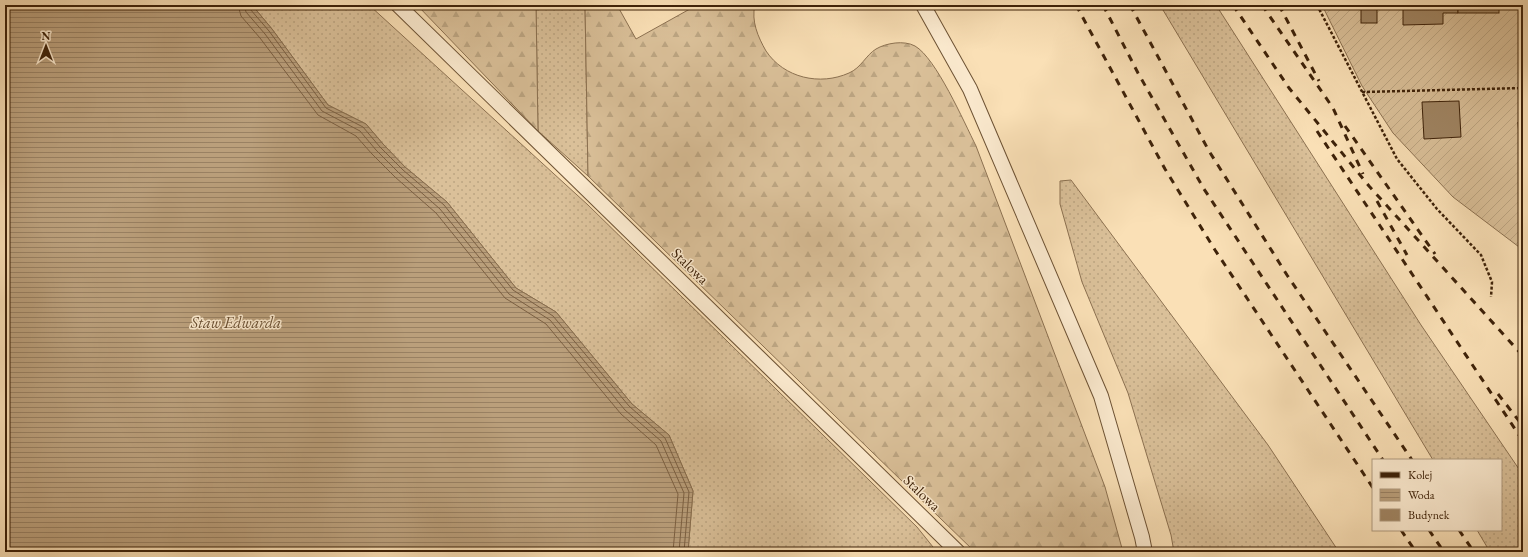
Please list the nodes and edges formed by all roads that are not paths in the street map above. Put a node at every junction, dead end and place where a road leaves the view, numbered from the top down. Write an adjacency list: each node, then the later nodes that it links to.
1 (398, 5): 3 (lane, Stalowa)
2 (923, 5): 4 (lane)
3 (958, 552)
4 (1145, 552)

